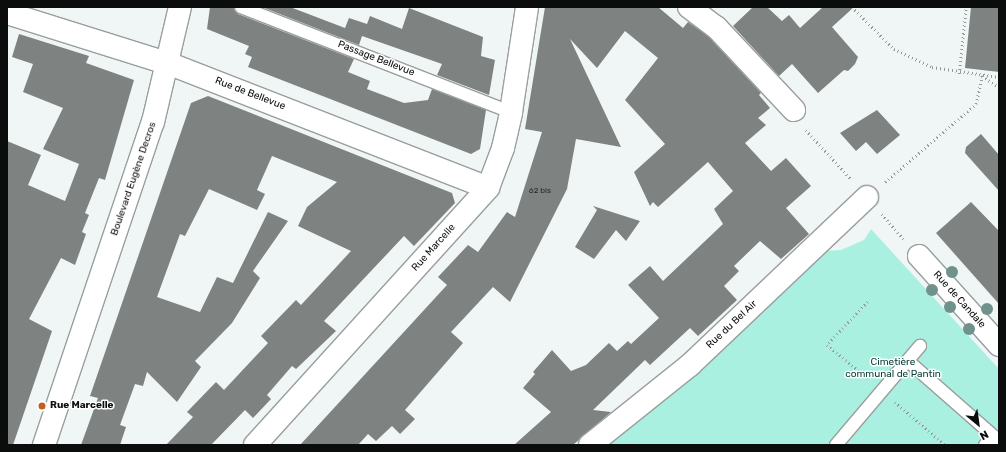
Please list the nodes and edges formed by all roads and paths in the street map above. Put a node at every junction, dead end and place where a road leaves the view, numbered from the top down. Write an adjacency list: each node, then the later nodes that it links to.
1 (180, 7): 8 (street, Boulevard Eugène Decros)
2 (241, 7): 13 (lane, Passage Bellevue)
3 (527, 7): 13 (street, Rue Marcelle)
4 (689, 7): 14 (street)
5 (852, 7): 9 (path)
6 (966, 7): 9 (path)
7 (7, 13): 8 (street, Rue de Bellevue)
8 (170, 64): 15 (street, Rue de Bellevue); 22 (street, Boulevard Eugène Decros)
9 (959, 74): 10 (path)
10 (982, 76): 11 (path); 12 (path); 16 (path)
11 (999, 77)
12 (999, 87)
13 (511, 112): 15 (street, Rue Marcelle)
14 (797, 117): 16 (path)
15 (488, 188): 23 (street, Rue Marcelle)
16 (867, 197): 17 (path); 24 (street, Rue du Bel Air)
17 (919, 256): 18 (street, Rue de Candale)
18 (999, 344)
19 (920, 346): 20 (lane)
20 (908, 360): 21 (lane); 25 (lane)
21 (996, 438): 26 (lane)
22 (44, 445)
23 (255, 445)
24 (590, 445)
25 (836, 445)
26 (985, 445)

